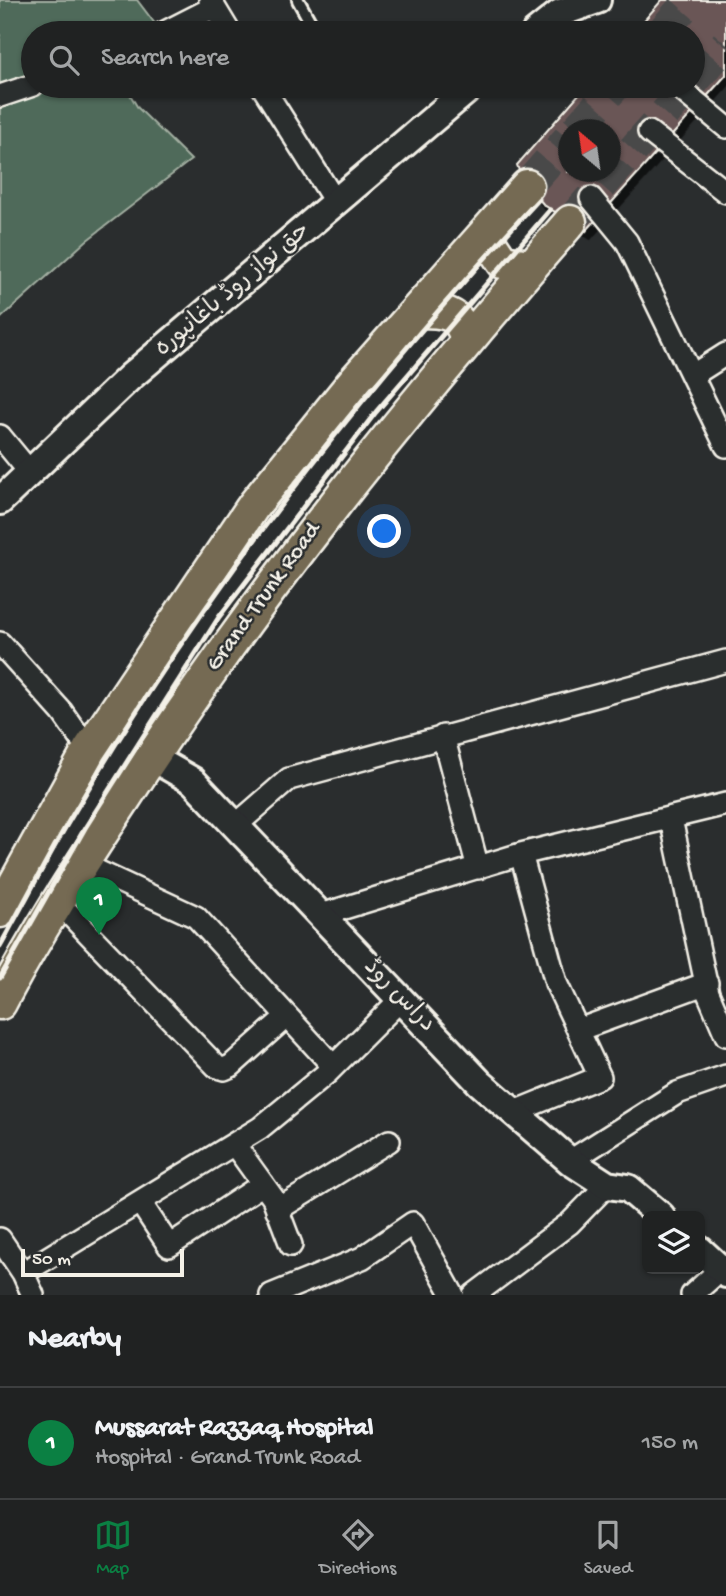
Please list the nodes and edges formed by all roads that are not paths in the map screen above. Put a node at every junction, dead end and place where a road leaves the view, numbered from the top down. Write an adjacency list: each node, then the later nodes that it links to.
1 (298, 0): 7 (lane)
2 (597, 0): 4 (street)
3 (212, 4): 5 (street); 6 (street)
4 (556, 6): 8 (street)
5 (183, 21)
6 (223, 21)
7 (310, 21)
8 (544, 21)
9 (21, 89): 10 (street)
10 (0, 96)
11 (270, 98): 19 (street)
12 (458, 98): 19 (street, حق نواز روڈ باغانپورہ)
13 (691, 98): 14 (street)
14 (726, 127)
15 (649, 132): 17 (street)
16 (527, 186): 21 (main road)
17 (726, 192)
18 (592, 198): 26 (street)
19 (336, 203): 29 (street, حق نواز روڈ باغانپورہ)
20 (570, 222): 22 (main road, Grand Trunk Road)
21 (485, 235): 22 (main road); 23 (main road)
22 (531, 266): 24 (main road, Grand Trunk Road)
23 (416, 311): 24 (main road); 34 (main road)
24 (467, 340): 35 (main road, Grand Trunk Road)
25 (726, 354): 26 (street)
26 (693, 375): 28 (street)
27 (0, 436): 29 (street)
28 (726, 446)
29 (28, 470): 30 (street, حق نواز روڈ باغانپورہ)
30 (0, 500)
31 (0, 643): 34 (street)
32 (726, 661): 33 (street)
33 (443, 736): 38 (street); 41 (street)
34 (89, 750): 43 (main road)
35 (151, 757): 38 (street, دراس روڈ); 40 (main road, Grand Trunk Road)
36 (726, 804): 37 (street)
37 (671, 819): 39 (street); 45 (street)
38 (235, 826): 44 (street, دراس روڈ)
39 (521, 854): 41 (street); 49 (street)
40 (82, 864): 42 (main road, Grand Trunk Road); 48 (street)
41 (478, 868): 44 (street)
42 (57, 901): 47 (main road, Grand Trunk Road); 48 (street)
43 (0, 911)
44 (321, 915): 46 (street, دراس روڈ)
45 (706, 983): 49 (street); 50 (street)
46 (402, 998): 51 (street); 53 (street, دراس روڈ)
47 (0, 1003)
48 (287, 1016): 51 (street)
49 (578, 1030): 53 (street)
50 (726, 1034)
51 (333, 1066): 55 (street)
52 (726, 1076): 56 (street)
53 (514, 1112): 56 (street, دراس روڈ)
54 (388, 1141): 60 (street)
55 (234, 1144): 57 (street); 59 (street)
56 (570, 1161): 58 (street, دراس روڈ)
57 (262, 1184): 59 (street); 60 (street)
58 (607, 1185): 61 (street, دراس روڈ); 70 (street)
59 (139, 1202): 66 (street)
60 (277, 1210): 63 (street)
61 (655, 1211)
62 (0, 1239): 66 (street)
63 (291, 1245)
64 (705, 1255): 65 (street)
65 (723, 1271): 71 (street)
66 (23, 1273): 67 (street)
67 (33, 1295)
68 (271, 1295): 69 (street)
69 (453, 1295)
70 (474, 1295)
71 (692, 1295)

